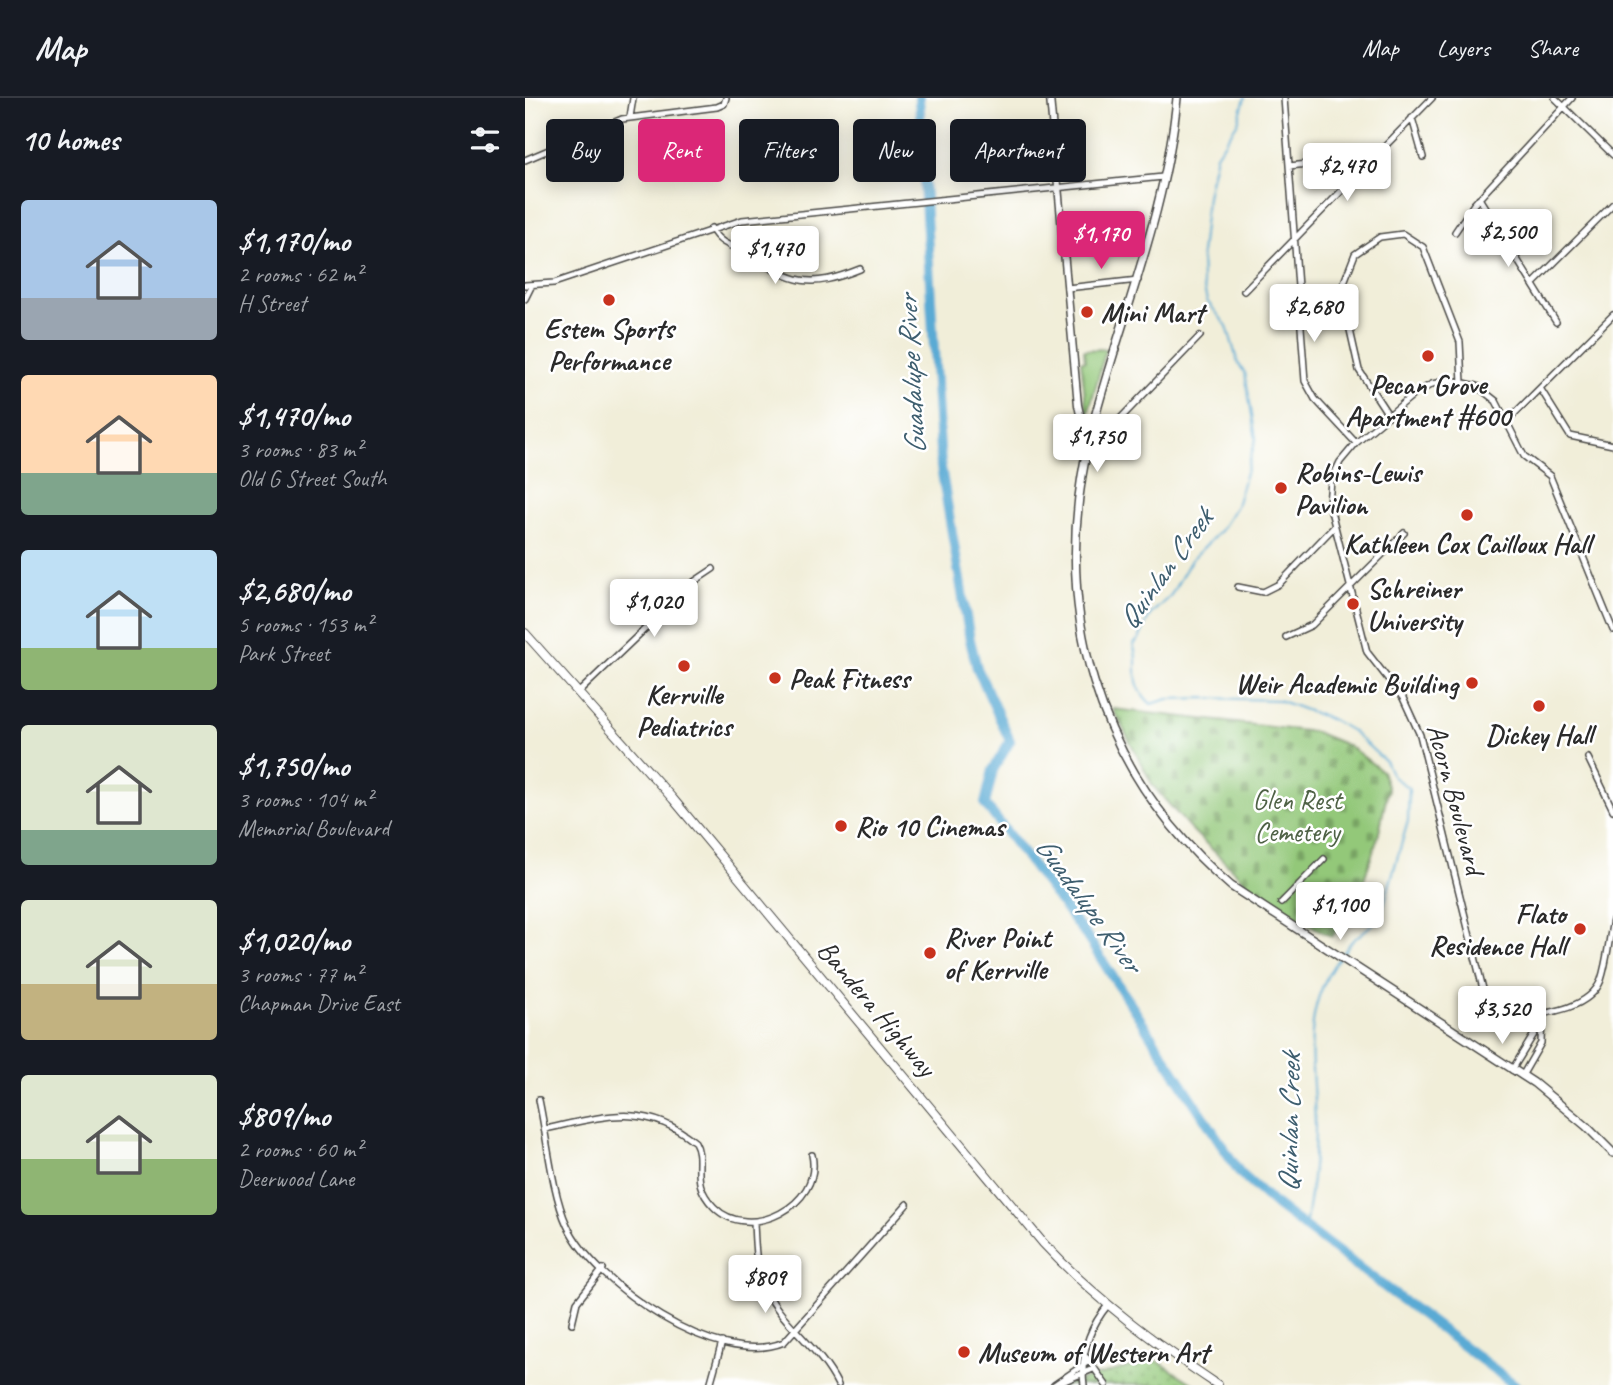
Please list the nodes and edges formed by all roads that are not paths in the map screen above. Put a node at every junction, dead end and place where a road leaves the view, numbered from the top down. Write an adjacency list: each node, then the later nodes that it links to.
1 (633, 98): 10 (street)
2 (1050, 98): 18 (street)
3 (1177, 98): 17 (main road)
4 (1284, 98): 16 (street)
5 (1432, 98): 11 (street)
6 (1555, 98): 9 (street)
7 (1572, 98): 9 (street)
8 (725, 100): 10 (street)
9 (1563, 107): 12 (street); 19 (street)
10 (630, 117): 15 (street)
11 (1412, 118): 13 (street); 14 (street)
12 (1613, 155)
13 (1374, 157): 16 (street); 23 (street)
14 (1423, 157)
15 (525, 160)
16 (1289, 166): 23 (street)
17 (1163, 177): 18 (street); 25 (main road)
18 (1059, 187): 21 (street); 29 (street)
19 (1479, 198): 22 (street); 26 (street)
20 (1613, 204): 26 (street)
21 (711, 228): 24 (street); 28 (street)
22 (1455, 232)
23 (1295, 238): 30 (street); 42 (street)
24 (860, 269)
25 (1138, 280): 29 (street); 41 (main road)
26 (1532, 284): 33 (street)
27 (525, 285): 28 (street)
28 (533, 285): 31 (street)
29 (1067, 288): 41 (street)
30 (1244, 291)
31 (525, 299)
32 (1613, 315): 34 (street)
33 (1556, 322)
34 (1606, 322): 35 (street); 38 (street)
35 (1613, 329)
36 (1200, 336): 41 (street)
37 (1462, 383): 39 (street, Acorn Boulevard); 39 (street); 40 (street)
38 (1540, 388): 40 (street); 43 (street)
39 (1389, 415): 42 (street, Acorn Boulevard)
40 (1507, 421): 49 (street)
41 (1091, 435): 60 (main road)
42 (1356, 443): 44 (street, Acorn Boulevard)
43 (1613, 445)
44 (1334, 527): 47 (street); 48 (street, Acorn Boulevard)
45 (1404, 533): 48 (street)
46 (713, 569): 52 (street)
47 (1238, 587)
48 (1350, 588): 51 (street); 59 (street, Acorn Boulevard)
49 (1613, 630)
50 (525, 633): 52 (main road, Bandera Highway)
51 (1286, 636)
52 (579, 692): 69 (main road, Bandera Highway)
53 (1588, 758): 54 (street)
54 (1613, 810)
55 (1324, 859): 56 (street)
56 (1281, 903)
57 (1613, 920): 58 (street, Acorn Boulevard)
58 (1542, 1012): 59 (street, Acorn Boulevard); 61 (street)
59 (1533, 1014): 60 (street)
60 (1513, 1070): 61 (main road)
61 (1522, 1076): 64 (main road)
62 (539, 1100): 63 (street)
63 (545, 1129): 67 (street); 68 (street)
64 (1613, 1153)
65 (812, 1155): 67 (street)
66 (907, 1204): 71 (street)
67 (754, 1222): 71 (street)
68 (603, 1269): 70 (street); 72 (street)
69 (1108, 1305): 73 (street); 81 (main road, Bandera Highway)
70 (572, 1323)
71 (797, 1330): 72 (street); 77 (street)
72 (722, 1342): 76 (street)
73 (1086, 1360): 74 (street); 75 (street); 78 (street)
74 (1093, 1369): 75 (street); 80 (street)
75 (1083, 1376): 78 (street); 79 (street)
76 (710, 1385)
77 (838, 1385)
78 (1054, 1385)
79 (1084, 1385)
80 (1106, 1385)
81 (1218, 1385)

